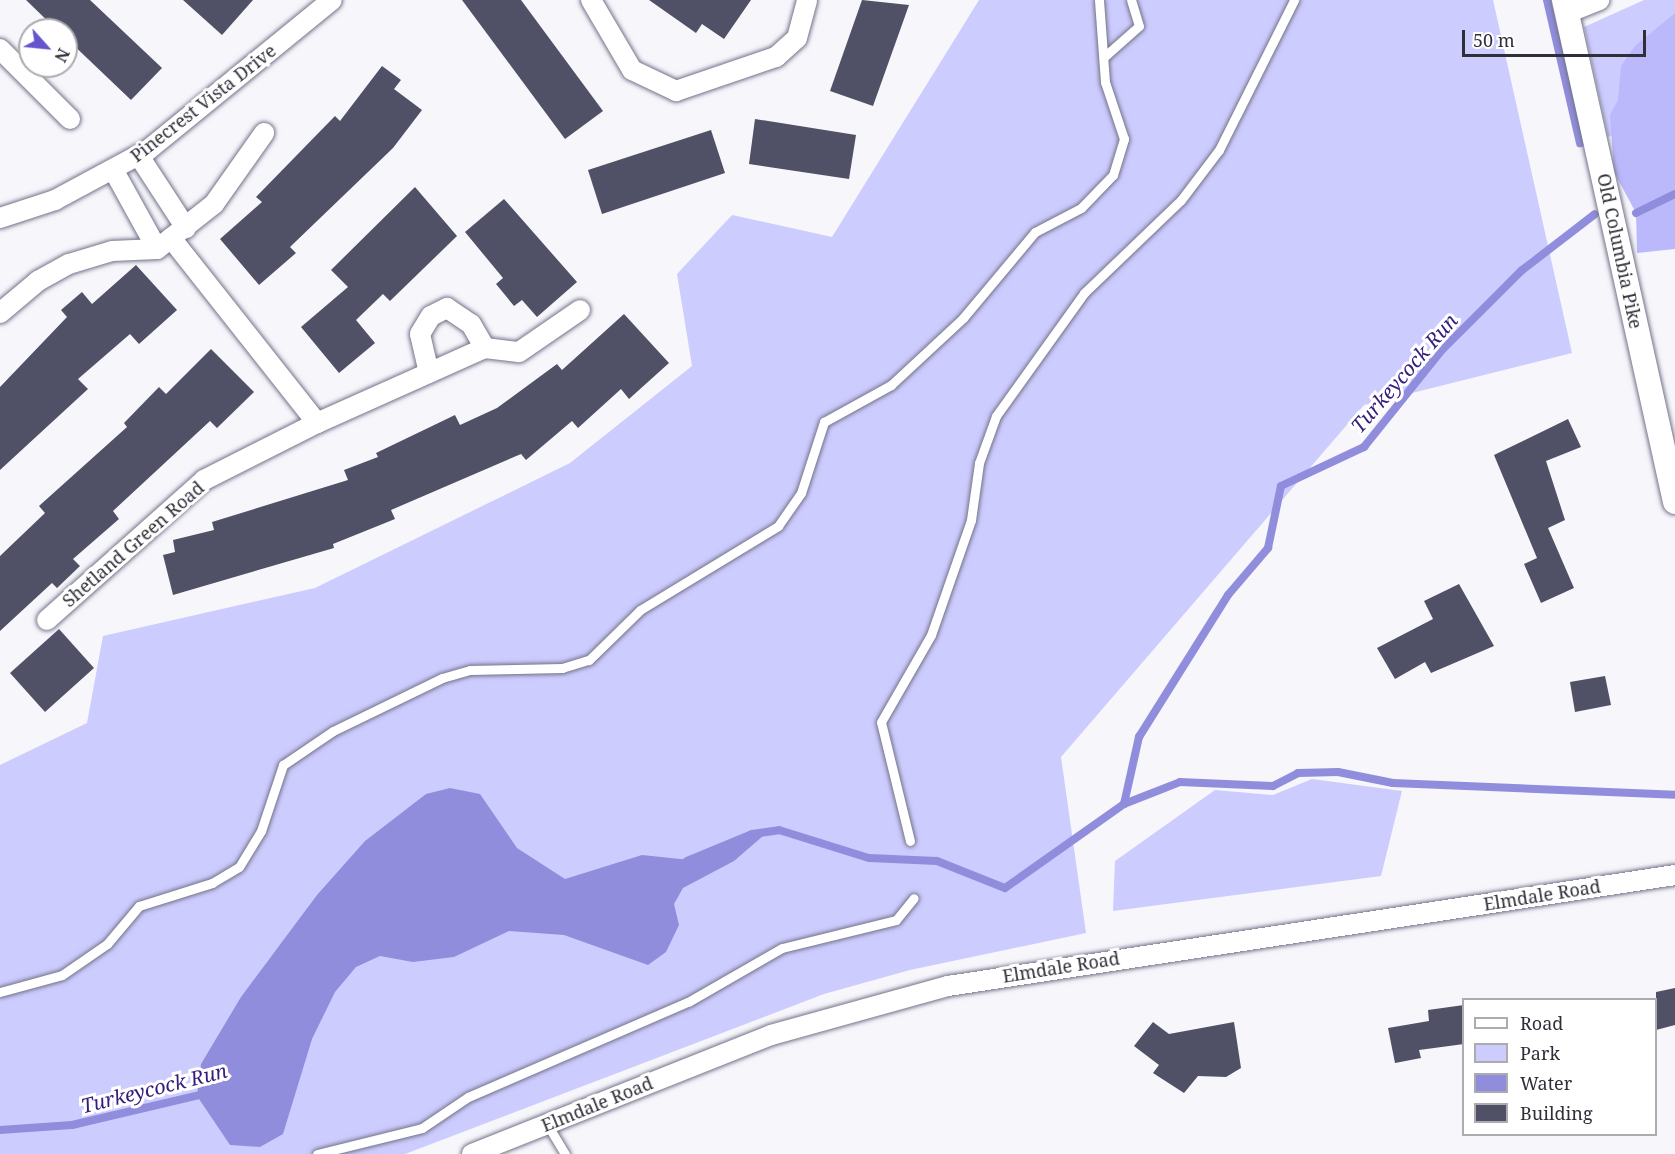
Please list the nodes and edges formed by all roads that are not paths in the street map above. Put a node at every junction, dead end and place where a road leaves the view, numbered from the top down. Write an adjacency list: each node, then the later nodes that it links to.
1 (591, 0): 2 (street)
2 (807, 0)
3 (1099, 0): 10 (lane)
4 (1131, 0): 10 (lane)
5 (1294, 0): 24 (lane)
6 (1600, 0): 8 (street)
7 (327, 1): 13 (street, Pinecrest Vista Drive)
8 (1566, 6): 22 (street, Old Columbia Pike)
9 (0, 49): 11 (street)
10 (1105, 56): 27 (lane)
11 (70, 119)
12 (264, 133): 16 (street)
13 (139, 156): 14 (street, Pinecrest Vista Drive); 16 (street)
14 (114, 171): 15 (street, Pinecrest Vista Drive); 16 (street)
15 (0, 218)
16 (172, 239): 18 (street); 21 (street)
17 (580, 310): 19 (street)
18 (0, 313)
19 (485, 348): 20 (street, Shetland Green Road); 20 (street)
20 (429, 373): 21 (street, Shetland Green Road)
21 (317, 423): 23 (street, Shetland Green Road)
22 (1675, 502)
23 (47, 620)
24 (910, 841)
25 (1675, 875): 28 (street, Elmdale Road)
26 (914, 898): 29 (lane)
27 (0, 992)
28 (547, 1124): 30 (street, Elmdale Road); 31 (lane)
29 (317, 1154)
30 (472, 1154)
31 (565, 1154)

